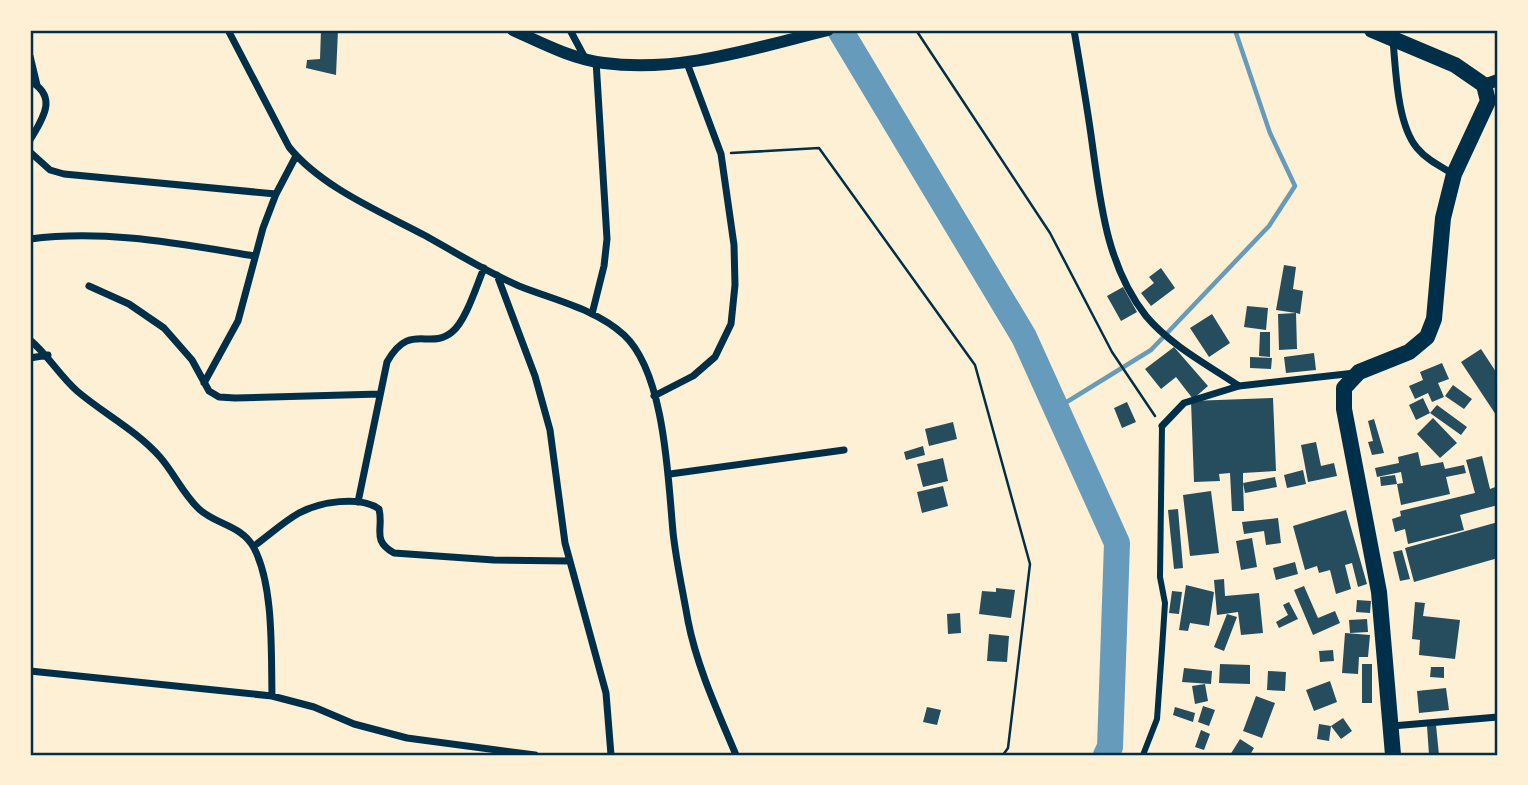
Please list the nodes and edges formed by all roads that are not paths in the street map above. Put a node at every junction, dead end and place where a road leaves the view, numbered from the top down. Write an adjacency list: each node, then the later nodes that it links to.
1 (228, 30): 15 (street)
2 (513, 30): 9 (street)
3 (570, 30): 9 (street)
4 (828, 30): 10 (street)
5 (1074, 30): 29 (street)
6 (1372, 30): 7 (highway)
7 (1393, 40): 12 (highway); 16 (street)
8 (30, 56): 11 (street)
9 (591, 59): 10 (street); 23 (street)
10 (687, 63): 31 (street)
11 (33, 83): 13 (street)
12 (1492, 91): 16 (highway)
13 (30, 140)
14 (30, 152): 17 (street)
15 (296, 156): 17 (street); 20 (street)
16 (1454, 174): 27 (highway)
17 (276, 194): 19 (street)
18 (30, 239): 19 (street)
19 (255, 256): 28 (street)
20 (484, 268): 21 (street); 30 (street)
21 (497, 275): 23 (street); 37 (street)
22 (89, 286): 28 (street)
23 (592, 314): 31 (street)
24 (30, 340): 25 (street)
25 (48, 355): 26 (street); 36 (street)
26 (30, 358)
27 (1359, 372): 29 (street); 41 (highway)
28 (204, 383): 30 (street)
29 (1239, 386): 32 (street)
30 (380, 394): 35 (street)
31 (654, 396): 34 (street)
32 (1162, 426): 48 (street)
33 (844, 450): 34 (street)
34 (670, 474): 47 (street)
35 (358, 502): 36 (street); 37 (street)
36 (254, 547): 39 (street)
37 (570, 561): 46 (street)
38 (30, 671): 39 (street)
39 (272, 696): 42 (street)
40 (1498, 717): 41 (street)
41 (1391, 726): 49 (highway)
42 (443, 744): 43 (street); 44 (street)
43 (502, 753): 45 (street)
44 (443, 755)
45 (535, 755)
46 (611, 755)
47 (736, 755)
48 (1143, 755)
49 (1393, 755)

